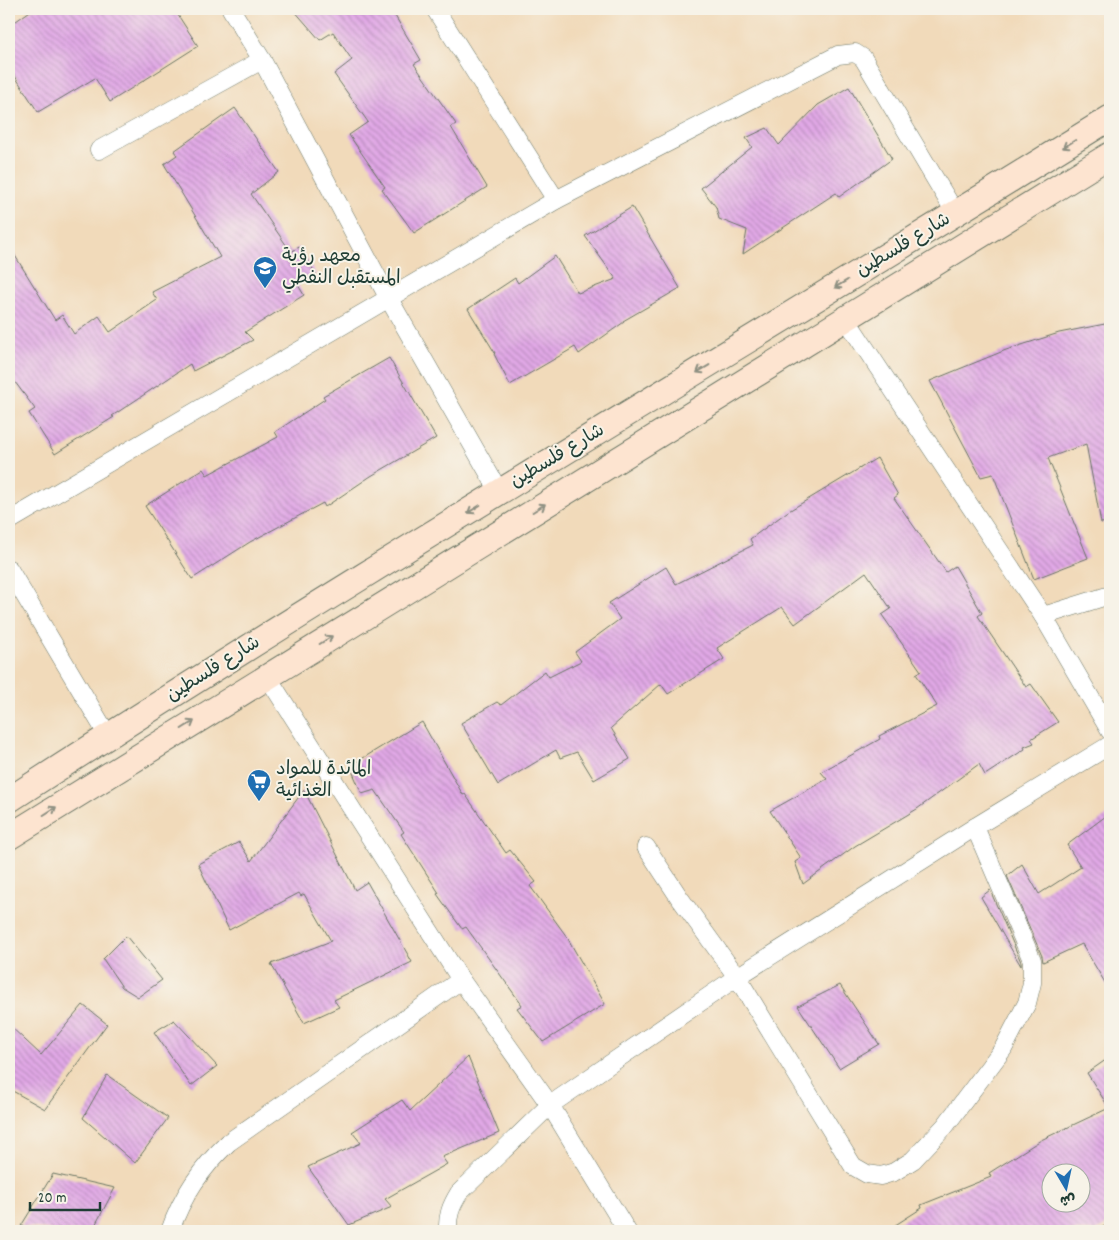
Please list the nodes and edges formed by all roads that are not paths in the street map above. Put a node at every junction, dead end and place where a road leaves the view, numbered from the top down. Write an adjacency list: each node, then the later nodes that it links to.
1 (231, 9): 3 (street)
2 (435, 9): 7 (street)
3 (262, 60): 5 (street); 9 (street)
4 (1110, 118): 8 (street, شارع فلسطين, one-way to 8)
5 (99, 150)
6 (1110, 155): 10 (street, شارع فلسطين)
7 (556, 200): 8 (street); 9 (street)
8 (956, 214): 11 (street, شارع فلسطين, one-way to 11)
9 (389, 298): 11 (street); 12 (street)
10 (846, 319): 15 (street); 16 (street, شارع فلسطين, one-way to 10)
11 (500, 493): 18 (street, شارع فلسطين, one-way to 18)
12 (9, 521)
13 (9, 569): 18 (street)
14 (1110, 595): 15 (street)
15 (1043, 616): 17 (street)
16 (268, 676): 21 (street, شارع فلسطين, one-way to 16); 25 (street)
17 (1110, 730)
18 (108, 736): 20 (street, شارع فلسطين)
19 (1110, 745): 22 (street)
20 (9, 800)
21 (12, 826)
22 (975, 827): 24 (street); 24 (street)
23 (646, 848): 24 (street)
24 (737, 977): 26 (street)
25 (461, 980): 26 (street); 27 (street)
26 (550, 1105): 28 (street); 29 (street)
27 (170, 1231)
28 (448, 1231)
29 (627, 1231)

